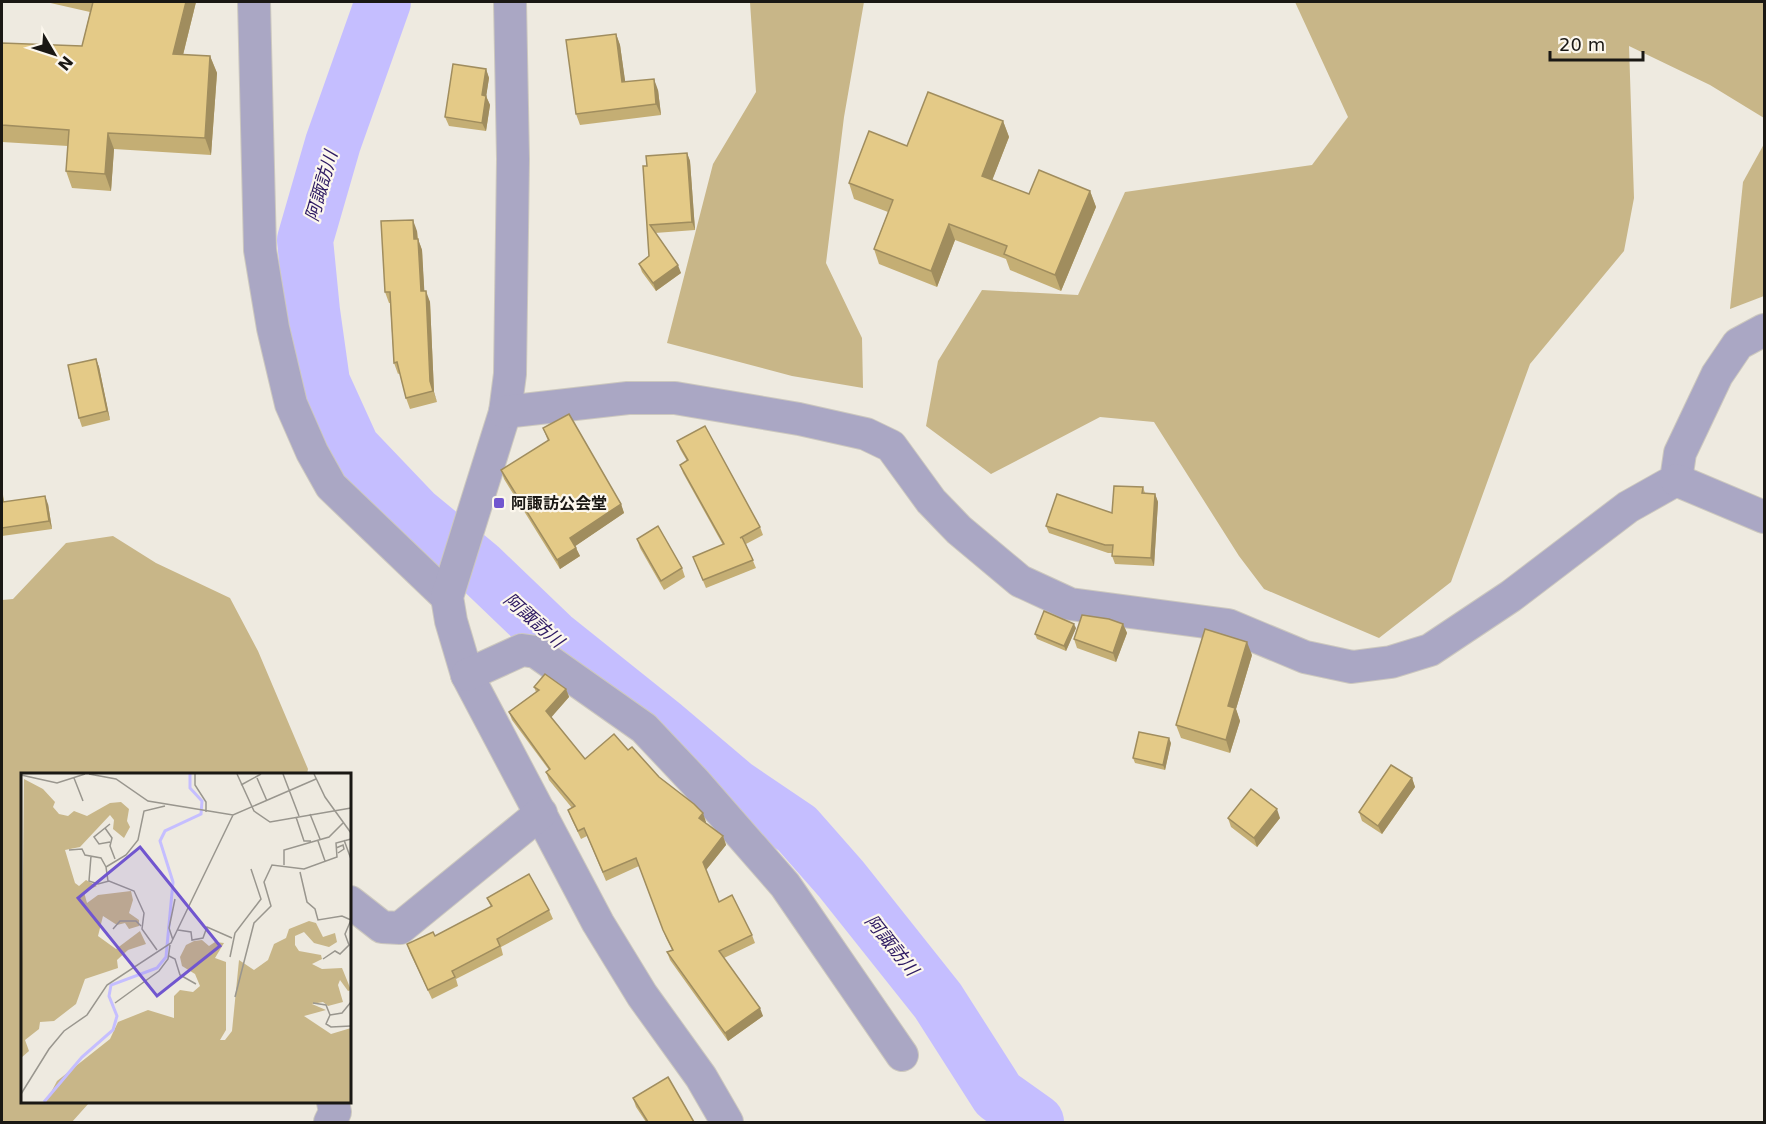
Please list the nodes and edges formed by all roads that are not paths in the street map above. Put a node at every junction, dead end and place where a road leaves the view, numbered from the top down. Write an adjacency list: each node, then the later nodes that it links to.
1 (254, 2): 7 (street)
2 (510, 2): 4 (street)
3 (1764, 330): 5 (street)
4 (505, 412): 5 (street); 7 (street)
5 (1676, 480): 6 (street)
6 (1764, 517)
7 (451, 582): 8 (street)
8 (467, 675): 9 (street); 11 (street)
9 (541, 813): 10 (street); 14 (street)
10 (351, 903)
11 (902, 1054)
12 (333, 1103): 13 (street)
13 (330, 1122)
14 (727, 1122)

